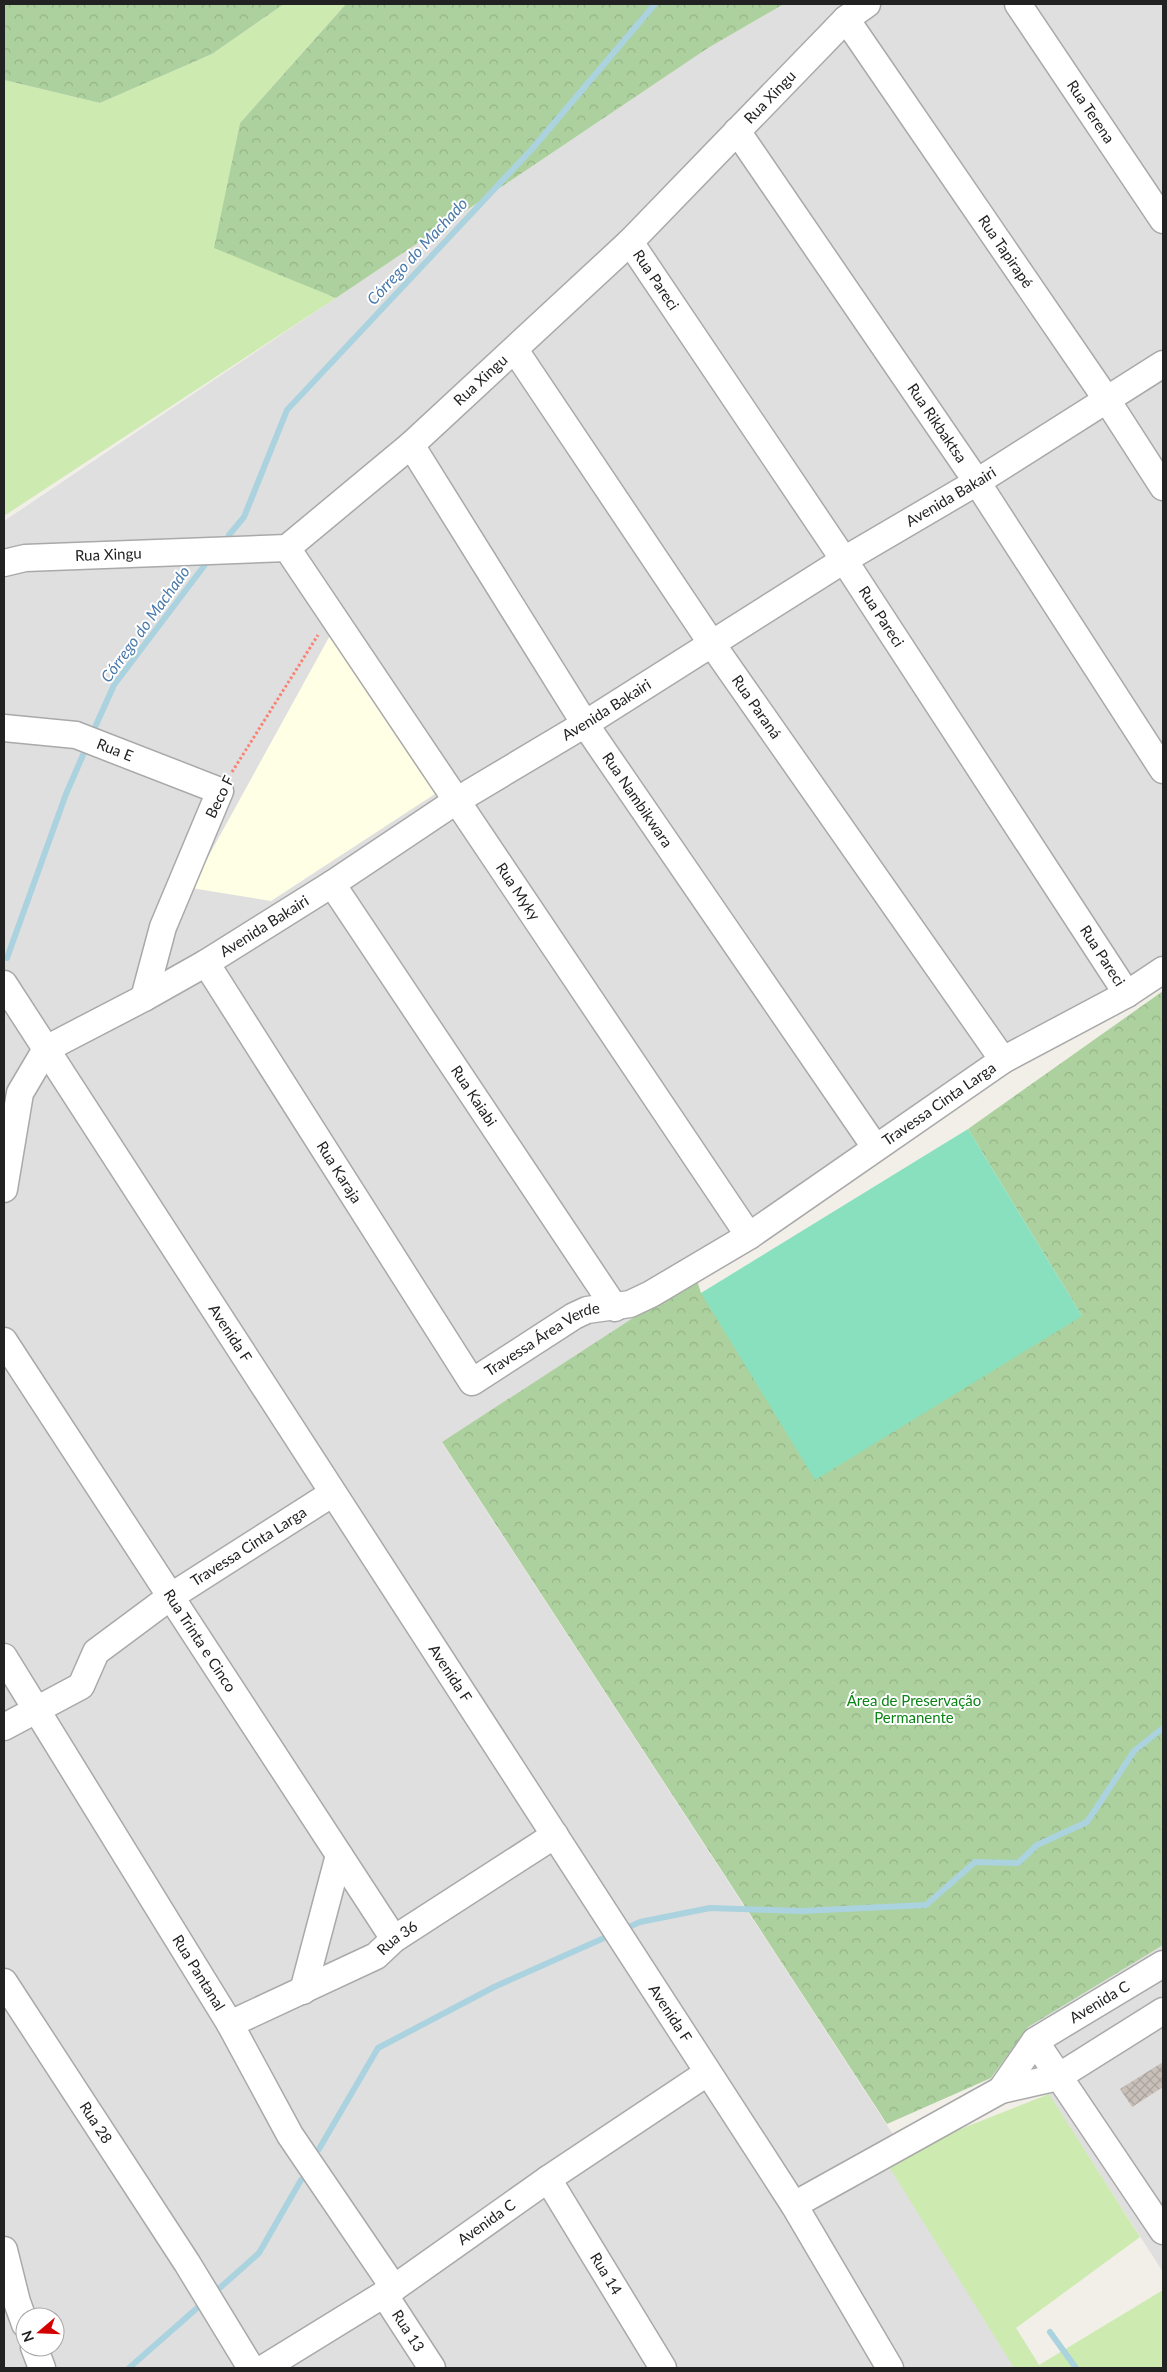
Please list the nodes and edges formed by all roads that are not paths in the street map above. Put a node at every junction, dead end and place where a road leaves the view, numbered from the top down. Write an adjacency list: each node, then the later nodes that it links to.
1 (867, 4): 3 (street, Rua Xingu)
2 (1018, 4): 5 (street, Rua Terena)
3 (846, 19): 4 (street, Rua Xingu); 9 (street, Rua Tapirapé)
4 (737, 131): 6 (street, Rua Xingu); 11 (street, Rua Rikbaktsa)
5 (1163, 220)
6 (630, 242): 7 (street, Rua Xingu); 14 (street, Rua Pareci)
7 (515, 350): 10 (street, Rua Xingu); 16 (street, Rua Paraná)
8 (1163, 364): 9 (street, Avenida Bakairi)
9 (1107, 400): 11 (street, Avenida Bakairi); 12 (street, Rua Tapirapé)
10 (411, 444): 13 (street, Rua Xingu); 17 (street, Rua Nambikwara)
11 (977, 482): 14 (street, Avenida Bakairi); 19 (street, Rua Rikbaktsa)
12 (1163, 487)
13 (287, 548): 15 (street, Rua Xingu); 21 (street, Rua Myky)
14 (844, 560): 16 (street, Avenida Bakairi); 26 (street, Rua Pareci)
15 (4, 564)
16 (712, 644): 17 (street, Avenida Bakairi); 29 (street, Rua Paraná)
17 (585, 724): 21 (street, Avenida Bakairi); 30 (street, Rua Nambikwara)
18 (4, 728): 20 (street, Rua E)
19 (1163, 770)
20 (220, 791): 27 (street, Beco F)
21 (456, 801): 22 (street, Avenida Bakairi); 32 (street, Rua Myky)
22 (332, 884): 23 (street, Avenida Bakairi); 33 (street, Rua Kaiabi)
23 (206, 963): 27 (street, Avenida Bakairi); 35 (street, Rua Karaja)
24 (1163, 970): 26 (street, Travessa Cinta Larga)
25 (4, 984): 28 (street, Avenida F)
26 (1127, 994): 29 (street, Travessa Cinta Larga)
27 (144, 998): 28 (street, Avenida Bakairi)
28 (46, 1049): 31 (street); 36 (street, Avenida F)
29 (1003, 1060): 30 (street, Travessa Cinta Larga)
30 (875, 1147): 32 (street)
31 (4, 1189)
32 (749, 1236): 33 (street, Travessa Área Verde)
33 (615, 1308): 35 (street, Travessa Área Verde)
34 (4, 1341): 37 (street, Rua Trinta e Cinco)
35 (472, 1382)
36 (333, 1493): 37 (street, Travessa Cinta Larga); 41 (street, Avenida F)
37 (170, 1598): 39 (street, Travessa Cinta Larga); 42 (street, Rua Trinta e Cinco)
38 (4, 1657): 39 (street, Rua Pantanal)
39 (37, 1710): 40 (street, Travessa Cinta Larga); 48 (street, Rua Pantanal)
40 (4, 1727)
41 (556, 1835): 43 (street, Rua 36); 50 (street, Avenida F)
42 (339, 1855): 43 (street, Rua Trinta e Cinco); 46 (street)
43 (394, 1939): 46 (street, Rua 36)
44 (1163, 1964): 49 (street, Avenida C)
45 (4, 1982): 59 (street, Rua 28)
46 (303, 1992): 48 (street, Rua 36)
47 (1163, 2011): 51 (street)
48 (230, 2024): 57 (street, Rua Pantanal)
49 (1035, 2041): 51 (street); 52 (street)
50 (707, 2073): 53 (street, Avenida C); 54 (street, Avenida F)
51 (1058, 2077): 52 (street); 55 (street)
52 (1001, 2090): 54 (street)
53 (548, 2179): 57 (street, Avenida C); 62 (street, Rua 14)
54 (794, 2204): 63 (street, Avenida F)
55 (1159, 2216)
56 (4, 2250): 58 (street)
57 (389, 2291): 60 (street, Avenida C); 61 (street, Rua 13)
58 (19, 2307)
59 (251, 2368)
60 (264, 2368)
61 (432, 2368)
62 (663, 2368)
63 (890, 2368)

